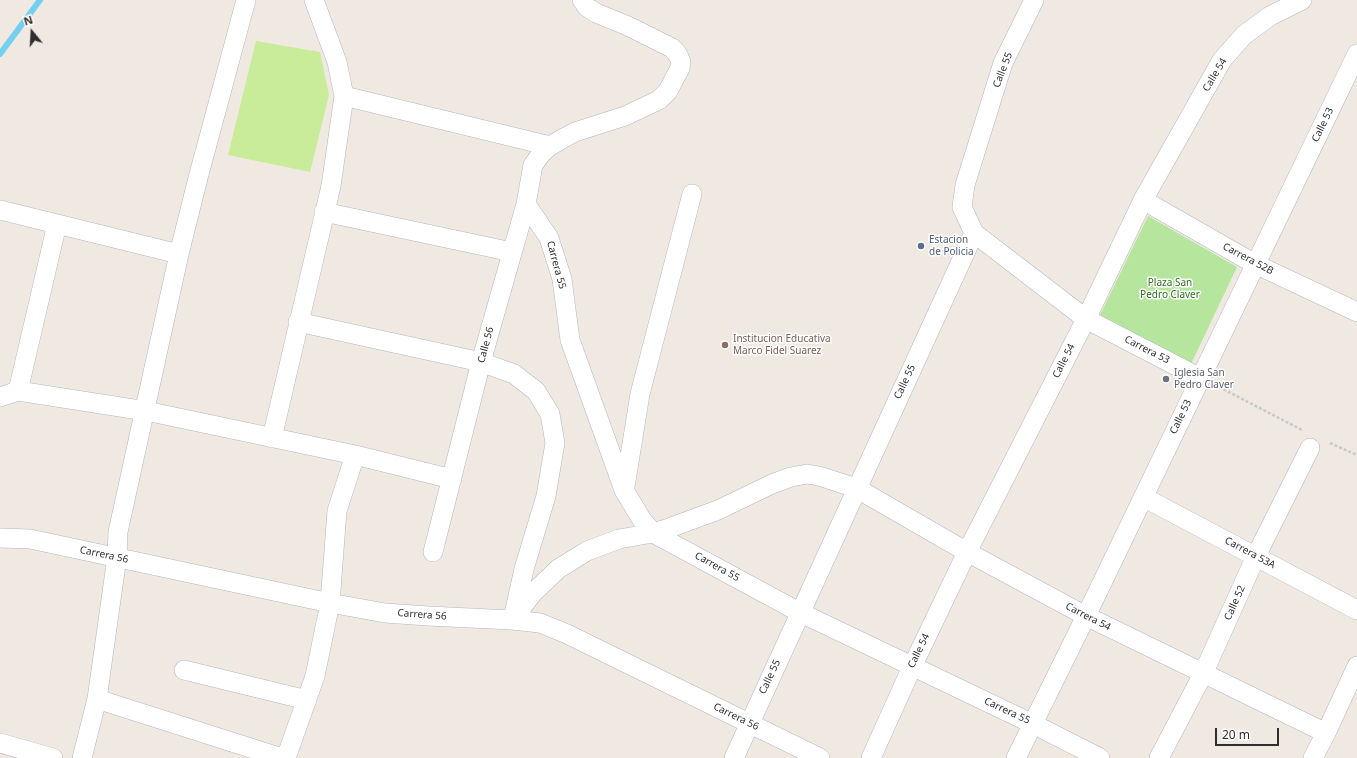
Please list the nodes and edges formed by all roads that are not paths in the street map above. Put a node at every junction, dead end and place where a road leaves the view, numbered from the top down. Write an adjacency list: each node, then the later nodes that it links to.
1 (246, 0): 17 (street)
2 (314, 0): 7 (street)
3 (582, 0): 8 (street, Calle 56)
4 (1034, 0): 15 (street, Calle 55)
5 (1302, 0): 10 (street, Calle 54)
6 (1357, 54): 18 (street, Calle 53)
7 (344, 96): 8 (street); 13 (street)
8 (550, 146): 11 (street, Calle 56)
9 (692, 194): 31 (street)
10 (1143, 200): 18 (street, Carrera 52B); 20 (street, Calle 54)
11 (526, 204): 16 (street, Calle 56); 31 (street, Carrera 55)
12 (0, 210): 14 (street)
13 (324, 212): 16 (street); 21 (street)
14 (57, 224): 17 (street); 24 (street)
15 (974, 233): 20 (street, Carrera 53); 30 (street, Calle 55)
16 (512, 252): 22 (street, Calle 56)
17 (179, 254): 25 (street)
18 (1255, 264): 19 (street, Carrera 52B); 23 (street, Calle 53)
19 (1357, 312)
20 (1086, 319): 23 (street, Carrera 53); 36 (street, Calle 54)
21 (298, 322): 22 (street); 26 (street)
22 (481, 362): 29 (street, Calle 56); 43 (street)
23 (1200, 378): 32 (street, Calle 53)
24 (9, 394): 25 (street)
25 (146, 411): 26 (street); 38 (street)
26 (272, 438): 28 (street)
27 (1308, 440): 37 (street, Calle 52)
28 (355, 455): 29 (street); 39 (street)
29 (452, 479): 35 (street, Calle 56)
30 (856, 488): 33 (street, Carrera 54); 36 (street, Carrera 54); 41 (street, Calle 55)
31 (624, 490): 33 (street, Carrera 55)
32 (1142, 497): 37 (street, Carrera 53A); 42 (street, Calle 53)
33 (653, 533): 41 (street, Carrera 55); 43 (street, Carrera 54)
34 (0, 538): 38 (street, Carrera 56)
35 (434, 552)
36 (967, 552): 42 (street, Carrera 54); 45 (street, Calle 54)
37 (1256, 556): 40 (street, Carrera 53A); 47 (street, Calle 52)
38 (117, 557): 39 (street, Carrera 56); 48 (street)
39 (330, 602): 43 (street, Carrera 56); 49 (street)
40 (1357, 610)
41 (799, 612): 45 (street, Carrera 55); 50 (street, Calle 55)
42 (1086, 616): 47 (street, Carrera 54); 51 (street, Calle 53)
43 (512, 620): 50 (street, Carrera 56)
44 (1357, 666): 53 (street)
45 (912, 667): 51 (street, Carrera 55); 60 (street, Calle 54)
46 (184, 670): 49 (street)
47 (1203, 674): 53 (street, Carrera 54); 63 (street, Calle 52)
48 (97, 699): 55 (street); 56 (street)
49 (307, 700): 57 (street)
50 (748, 723): 58 (street, Calle 55); 59 (street, Carrera 56)
51 (1033, 724): 61 (street, Calle 53); 62 (street, Carrera 55)
52 (0, 743): 54 (street)
53 (1320, 750)
54 (53, 758)
55 (82, 758)
56 (282, 758)
57 (286, 758)
58 (734, 758)
59 (820, 758)
60 (871, 758)
61 (1016, 758)
62 (1100, 758)
63 (1159, 758)

